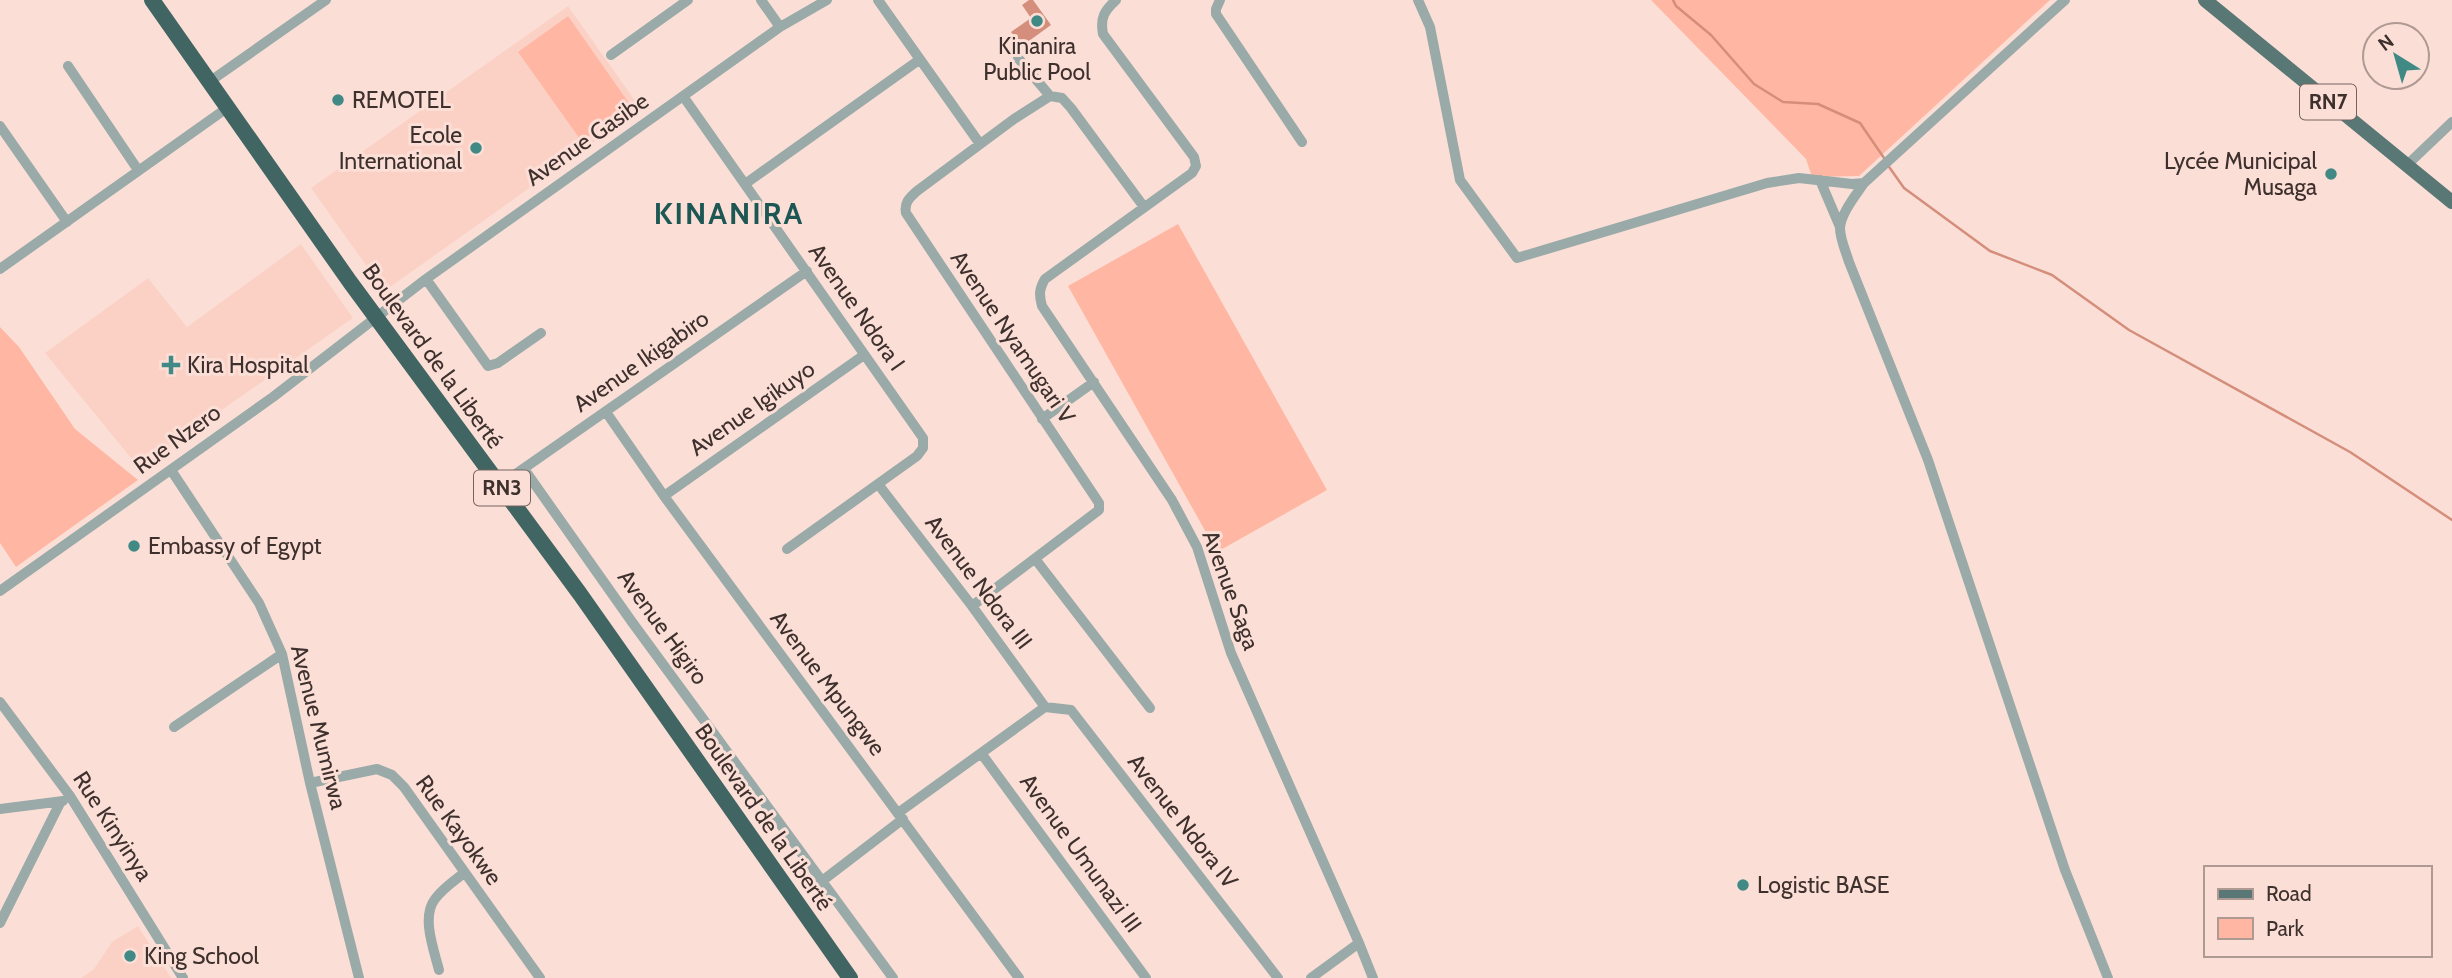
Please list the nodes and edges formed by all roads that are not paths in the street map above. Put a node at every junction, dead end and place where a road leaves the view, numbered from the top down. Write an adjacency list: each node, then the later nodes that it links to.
1 (152, 0): 17 (highway, Boulevard de la Liberté / RN3)
2 (326, 0): 17 (street)
3 (688, 0): 13 (street)
4 (761, 0): 12 (street)
5 (827, 0): 12 (street, Avenue Gasibe)
6 (878, 0): 15 (street)
7 (1116, 0): 31 (street)
8 (1220, 0): 23 (street)
9 (1418, 0): 27 (street)
10 (2065, 0): 28 (street)
11 (2205, 0): 25 (main road, RN7)
12 (780, 27): 18 (street, Avenue Gasibe)
13 (611, 55)
14 (1018, 58): 19 (street)
15 (919, 60): 24 (street); 29 (street)
16 (68, 66): 26 (street)
17 (209, 82): 20 (highway, Boulevard de la Liberté / RN3)
18 (683, 96): 29 (street, Avenue Ndora I); 36 (street, Avenue Gasibe)
19 (1050, 96): 24 (street, Avenue Nyamugari V); 31 (street)
20 (227, 108): 26 (street); 37 (highway, Boulevard de la Liberté / RN3)
21 (2452, 122): 25 (street)
22 (0, 125): 32 (street)
23 (1302, 142)
24 (980, 144): 42 (street, Avenue Nyamugari V)
25 (2407, 165): 30 (main road, RN7)
26 (138, 170): 32 (street)
27 (1820, 180): 28 (street); 33 (street)
28 (1864, 183): 33 (street)
29 (746, 184): 35 (street, Avenue Ndora I)
30 (2452, 202)
31 (1148, 204): 40 (street, Avenue Saga)
32 (67, 222): 34 (street)
33 (1840, 227): 78 (street)
34 (0, 268)
35 (807, 271): 39 (street, Avenue Ndora I); 41 (street, Avenue Ikigabiro)
36 (426, 279): 37 (street, Avenue Gasibe); 38 (street)
37 (377, 319): 43 (street, Rue Nzero); 46 (highway, Boulevard de la Liberté / RN3)
38 (541, 332)
39 (864, 355): 45 (street, Avenue Ndora I); 47 (street, Avenue Igikuyo)
40 (1094, 382): 42 (street); 66 (street, Avenue Saga)
41 (606, 412): 44 (street, Avenue Ikigabiro); 47 (street, Avenue Mpungwe)
42 (1042, 419): 49 (street, Avenue Nyamugari V)
43 (171, 470): 50 (street, Rue Nzero); 52 (street, Avenue Mumirwa)
44 (524, 470): 46 (street, Avenue Ikigabiro); 64 (street, Avenue Higiro)
45 (878, 484): 48 (street); 51 (street, Avenue Ndora III)
46 (500, 485): 71 (highway, Boulevard de la Liberté / RN3)
47 (664, 496): 62 (street, Avenue Mpungwe)
48 (787, 549)
49 (1036, 559): 51 (street, Avenue Nyamugari V); 55 (street)
50 (0, 591)
51 (972, 606): 54 (street, Avenue Ndora III)
52 (282, 654): 56 (street); 58 (street, Avenue Mumirwa)
53 (0, 702): 59 (street, Rue Kinyinya)
54 (1045, 707): 57 (street); 75 (street, Avenue Ndora IV)
55 (1150, 708)
56 (174, 727)
57 (981, 753): 62 (street); 74 (street, Avenue Umunazi III)
58 (310, 783): 63 (street, Rue Kayokwe); 69 (street, Avenue Mumirwa)
59 (70, 796): 60 (street); 68 (street, Rue Kinyinya)
60 (60, 803): 61 (street); 65 (street)
61 (0, 809)
62 (901, 816): 64 (street); 73 (street, Avenue Mpungwe)
63 (464, 873): 67 (street); 70 (street, Rue Kayokwe)
64 (822, 881): 72 (street, Avenue Higiro)
65 (0, 923)
66 (1359, 943): 76 (street); 77 (street, Avenue Saga)
67 (439, 970)
68 (183, 978)
69 (359, 978)
70 (540, 978)
71 (850, 978)
72 (893, 978)
73 (1018, 978)
74 (1146, 978)
75 (1278, 978)
76 (1311, 978)
77 (1373, 978)
78 (2108, 978)

